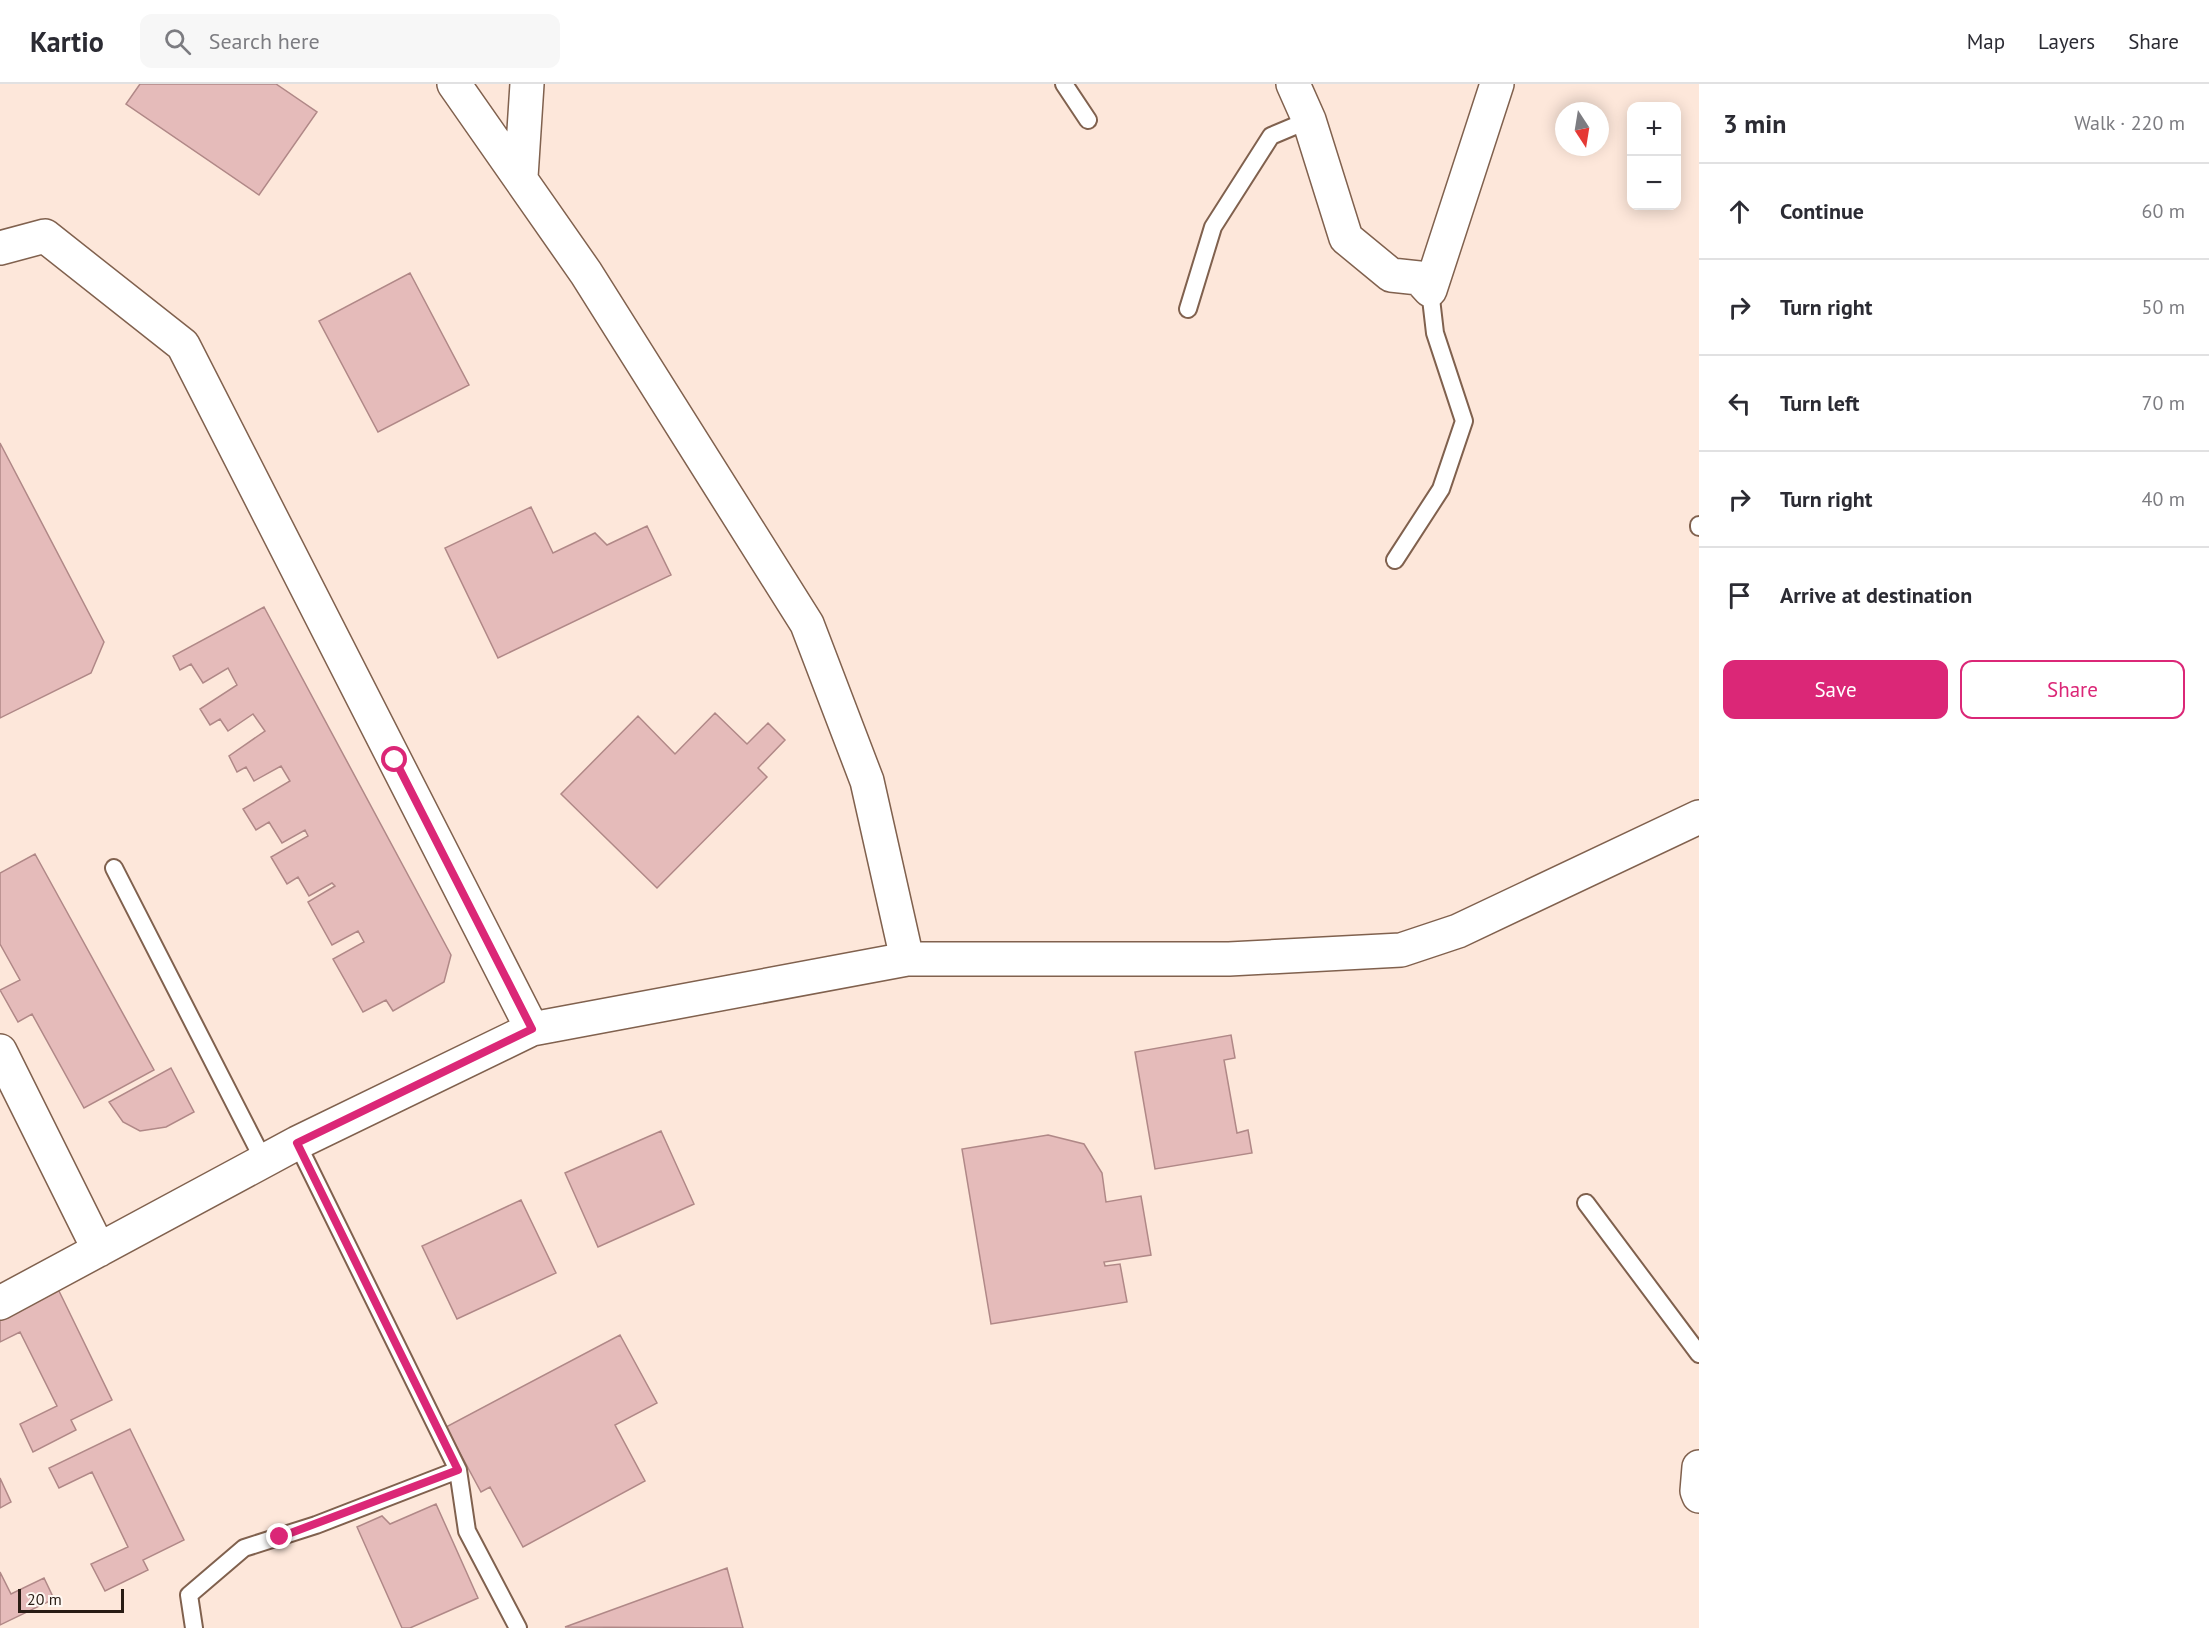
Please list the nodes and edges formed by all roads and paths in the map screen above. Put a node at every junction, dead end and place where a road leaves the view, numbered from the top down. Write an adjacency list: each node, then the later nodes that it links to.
1 (454, 84): 8 (street)
2 (527, 84): 8 (street)
3 (1064, 84): 6 (lane)
4 (1293, 84): 7 (street)
5 (1497, 84): 10 (street)
6 (1088, 120)
7 (1310, 120): 10 (street); 11 (lane)
8 (521, 177): 15 (street)
9 (0, 248): 16 (street)
10 (1431, 290): 12 (lane)
11 (1188, 309)
12 (1395, 560)
13 (1699, 817): 15 (street)
14 (114, 868): 19 (lane)
15 (907, 959): 16 (street)
16 (532, 1029): 18 (street)
17 (0, 1051): 21 (street)
18 (297, 1143): 19 (street); 25 (lane)
19 (264, 1161): 21 (street)
20 (1586, 1203): 23 (lane)
21 (99, 1250): 22 (street)
22 (0, 1303)
23 (1699, 1354)
24 (1699, 1467): 26 (street)
25 (458, 1470): 27 (lane); 28 (lane)
26 (1699, 1496)
27 (194, 1628)
28 (518, 1628)

